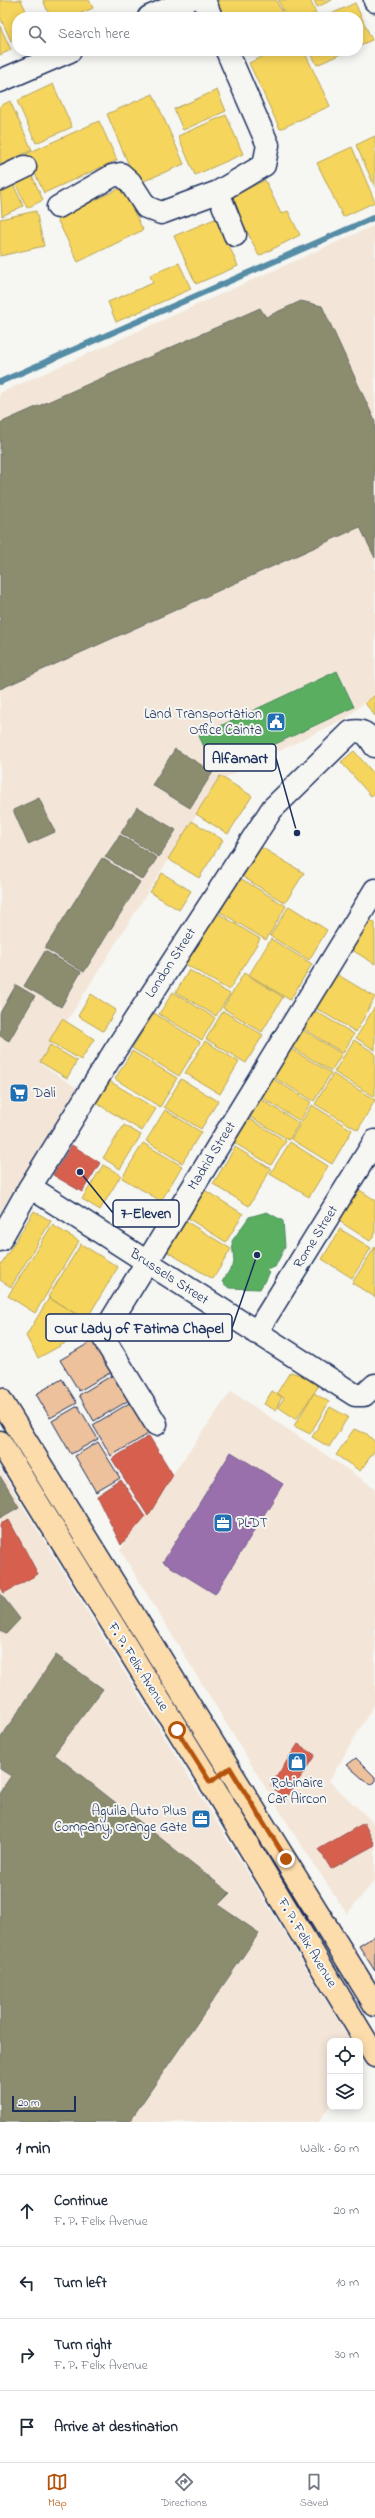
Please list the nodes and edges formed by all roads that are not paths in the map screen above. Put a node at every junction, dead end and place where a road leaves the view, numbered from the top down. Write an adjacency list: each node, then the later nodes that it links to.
1 (189, 0): 3 (street)
2 (204, 0): 4 (street)
3 (161, 12)
4 (209, 12)
5 (58, 56): 7 (street)
6 (228, 56): 10 (street)
7 (0, 81)
8 (25, 167): 9 (street)
9 (0, 179)
10 (218, 192): 11 (street); 12 (street)
11 (58, 207)
12 (236, 235)
13 (375, 746): 16 (street, London Street)
14 (375, 890): 18 (street, Madrid Street)
15 (375, 1141): 19 (street, Rome Street)
16 (30, 1187): 17 (street, London Street); 18 (street, Brussels Street)
17 (0, 1240)
18 (146, 1262): 19 (street, Brussels Street); 22 (street, Madrid Street)
19 (256, 1332): 20 (street, Brussels Street)
20 (373, 1387)
21 (0, 1399): 24 (main road, F. P. Felix Avenue)
22 (156, 1424)
23 (0, 1442): 25 (main road, F. P. Felix Avenue)
24 (109, 1575): 25 (main road); 26 (main road, F. P. Felix Avenue)
25 (89, 1588): 27 (main road, F. P. Felix Avenue)
26 (230, 1768): 27 (main road); 28 (main road, F. P. Felix Avenue)
27 (210, 1782): 29 (main road, F. P. Felix Avenue)
28 (375, 2005)
29 (375, 2056)

